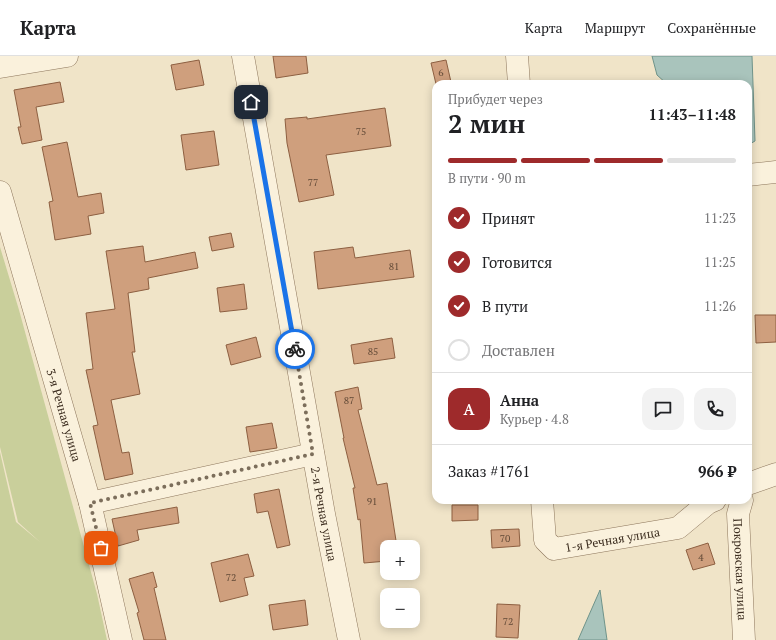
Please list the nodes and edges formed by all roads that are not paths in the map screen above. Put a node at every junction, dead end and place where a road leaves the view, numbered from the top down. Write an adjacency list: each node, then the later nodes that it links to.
1 (67, 56): 4 (street)
2 (243, 56): 9 (street, 2-я Речная улица)
3 (517, 56): 5 (street)
4 (0, 67)
5 (519, 80)
6 (776, 172): 7 (street)
7 (752, 175)
8 (0, 192): 12 (street, 3-я Речная улица)
9 (313, 454): 12 (street); 17 (street, 2-я Речная улица)
10 (776, 474): 11 (street)
11 (752, 483)
12 (90, 503): 16 (street, 3-я Речная улица)
13 (542, 504): 14 (street, 1-я Речная улица)
14 (709, 504)
15 (741, 504): 18 (street, Покровская улица)
16 (122, 640)
17 (349, 640)
18 (744, 640)

